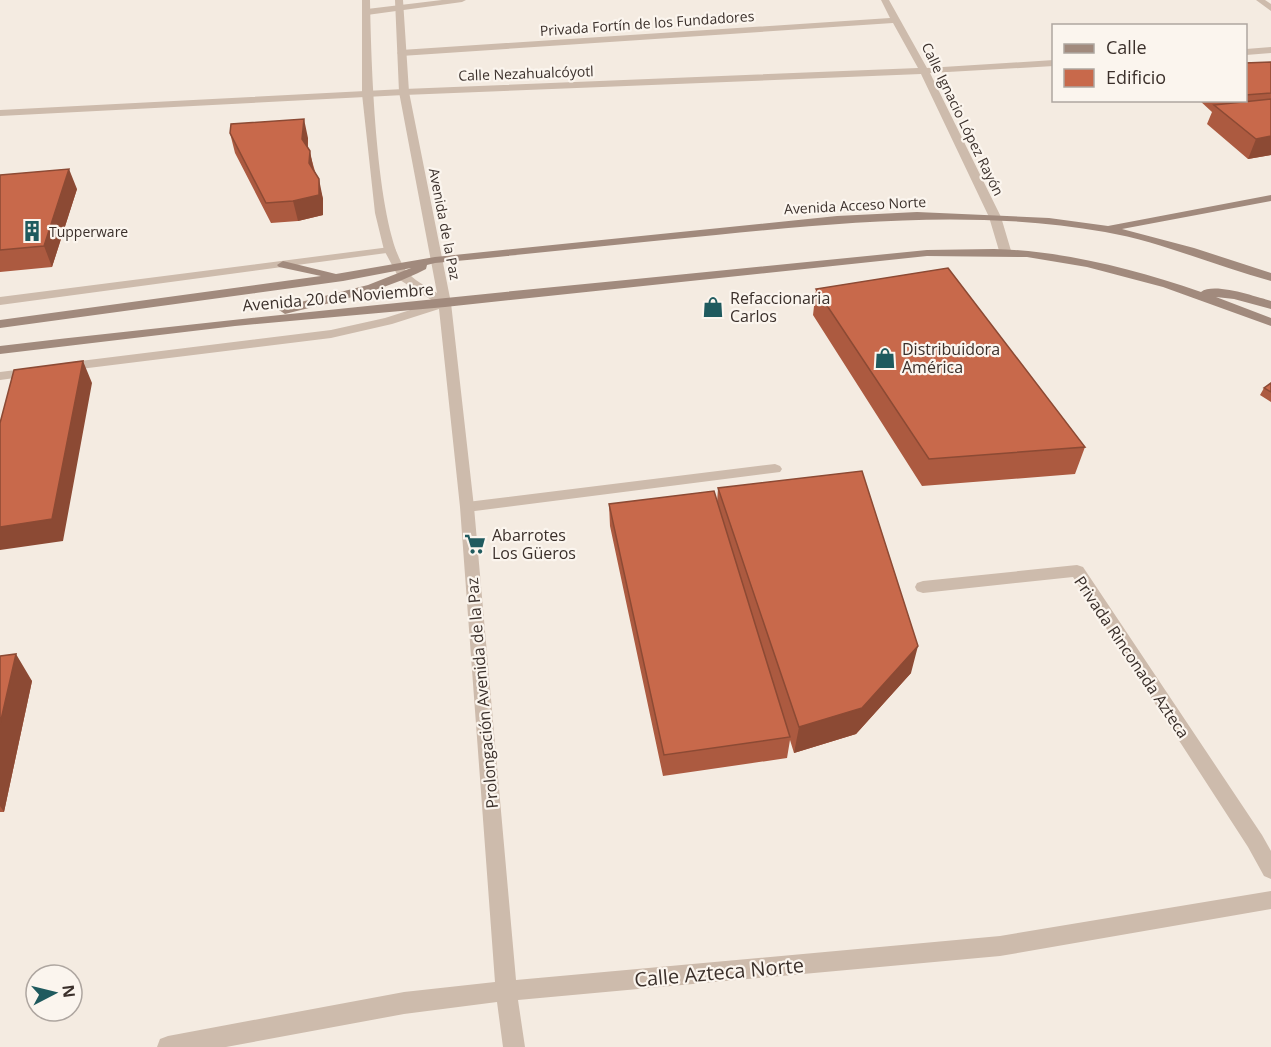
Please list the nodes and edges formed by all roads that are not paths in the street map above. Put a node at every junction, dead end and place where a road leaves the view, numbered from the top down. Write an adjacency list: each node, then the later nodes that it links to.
1 (366, 0): 7 (street)
2 (462, 0): 5 (street)
3 (885, 0): 8 (street, Calle Ignacio López Rayón)
4 (1260, 0): 6 (street)
5 (400, 4): 7 (street); 11 (street, Avenida de la Paz)
6 (1271, 8)
7 (367, 12): 15 (street)
8 (896, 20): 11 (street, Privada Fortín de los Fundadores); 13 (street, Calle Ignacio López Rayón)
9 (1271, 50): 10 (street)
10 (1247, 52)
11 (401, 53): 14 (street, Avenida de la Paz)
12 (1052, 63): 13 (street, Calle Nezahualcóyotl)
13 (924, 71): 14 (street, Calle Nezahualcóyotl); 18 (street, Calle Ignacio López Rayón)
14 (404, 92): 15 (street, Calle Nezahualcóyotl); 22 (street, Avenida de la Paz)
15 (367, 94): 16 (street, Calle Nezahualcóyotl); 20 (street)
16 (0, 113)
17 (1271, 198): 19 (main road)
18 (995, 217): 19 (main road, Avenida Acceso Norte); 21 (street, Calle Ignacio López Rayón); 22 (main road, Avenida Acceso Norte)
19 (1107, 229): 26 (main road, Avenida Acceso Norte)
20 (390, 250): 23 (street); 24 (street)
21 (1006, 254): 27 (main road); 29 (main road)
22 (435, 260): 24 (main road); 29 (street, Avenida de la Paz)
23 (283, 265): 25 (main road); 28 (street)
24 (401, 272): 25 (main road, Avenida 20 de Noviembre); 29 (street, Avenida de la Paz); 31 (main road)
25 (343, 277): 33 (main road, Avenida 20 de Noviembre)
26 (1271, 277)
27 (1178, 288): 30 (main road); 32 (main road)
28 (0, 301)
29 (445, 303): 31 (main road, Avenida 20 de Noviembre); 35 (street, Avenida 20 de Noviembre); 37 (street, Prolongación Avenida de la Paz)
30 (1271, 305)
31 (235, 322): 34 (main road, Avenida 20 de Noviembre)
32 (1271, 322)
33 (0, 324)
34 (0, 350)
35 (0, 376)
36 (775, 469): 37 (street)
37 (467, 507): 41 (street, Prolongación Avenida de la Paz)
38 (923, 587): 39 (street, Privada Rinconada Azteca)
39 (1271, 870)
40 (1271, 900): 41 (street, Calle Azteca Norte)
41 (506, 991): 42 (street, Calle Azteca Norte); 43 (street, Prolongación Avenida de la Paz)
42 (168, 1047)
43 (514, 1047)

